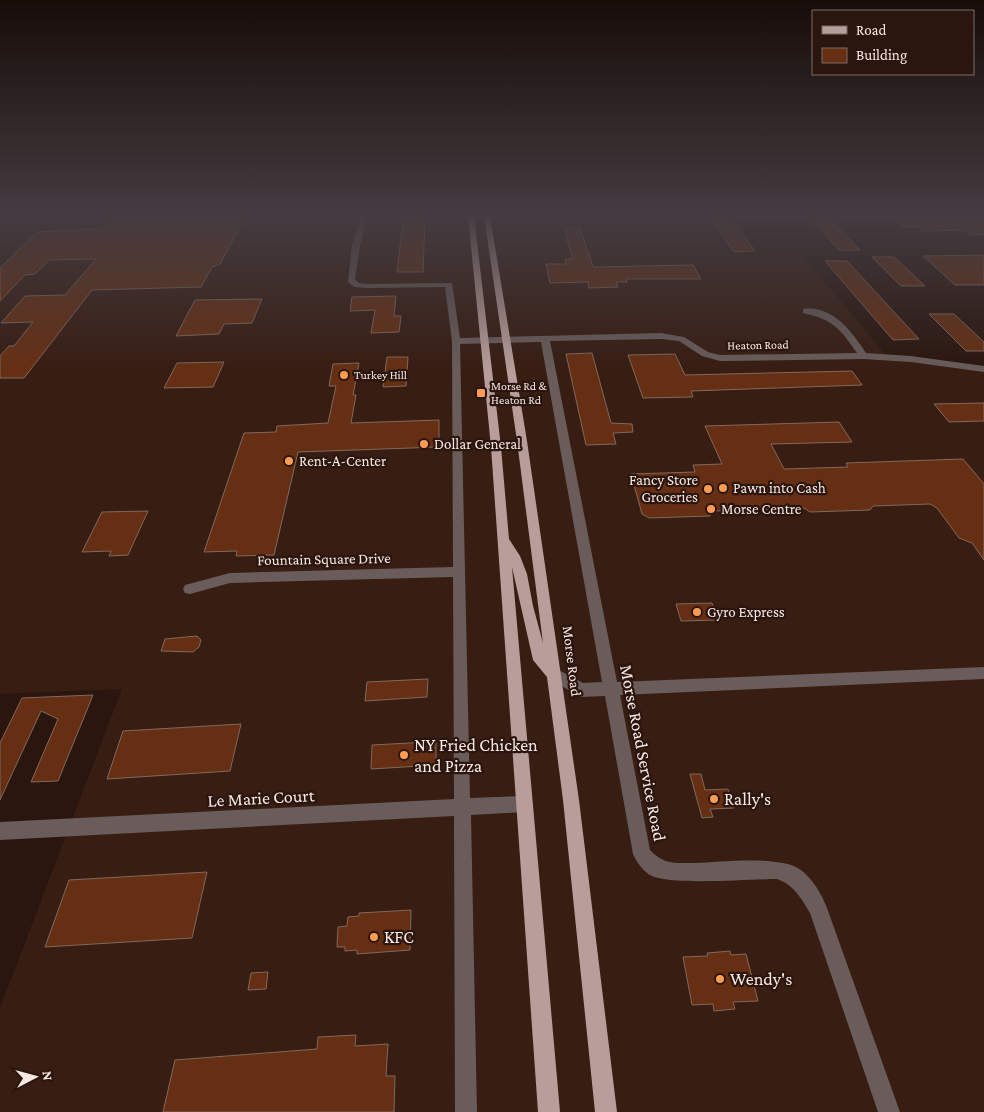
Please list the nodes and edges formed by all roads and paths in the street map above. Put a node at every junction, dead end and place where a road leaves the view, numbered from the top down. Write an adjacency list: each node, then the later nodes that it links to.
1 (353, 268): 8 (street)
2 (476, 268): 6 (main road)
3 (495, 268): 7 (main road, Morse Road)
4 (806, 311): 9 (street)
5 (544, 338): 7 (street, Heaton Road); 9 (street, Heaton Road); 16 (street, Morse Road Service Road)
6 (483, 340): 7 (street); 8 (street); 11 (main road)
7 (506, 340): 14 (main road, Morse Road)
8 (456, 341): 12 (street)
9 (863, 356): 10 (street, Heaton Road)
10 (984, 368)
11 (504, 540): 14 (main road); 17 (main road)
12 (459, 572): 13 (street, Fountain Square Drive); 18 (street)
13 (190, 589)
14 (553, 673): 16 (street); 22 (main road, Morse Road)
15 (984, 673): 16 (street)
16 (611, 688): 23 (street, Morse Road Service Road)
17 (525, 804): 18 (street, Le Marie Court); 21 (main road)
18 (462, 807): 19 (street, Le Marie Court); 20 (street)
19 (0, 831)
20 (466, 1112)
21 (549, 1112)
22 (606, 1112)
23 (889, 1112)

